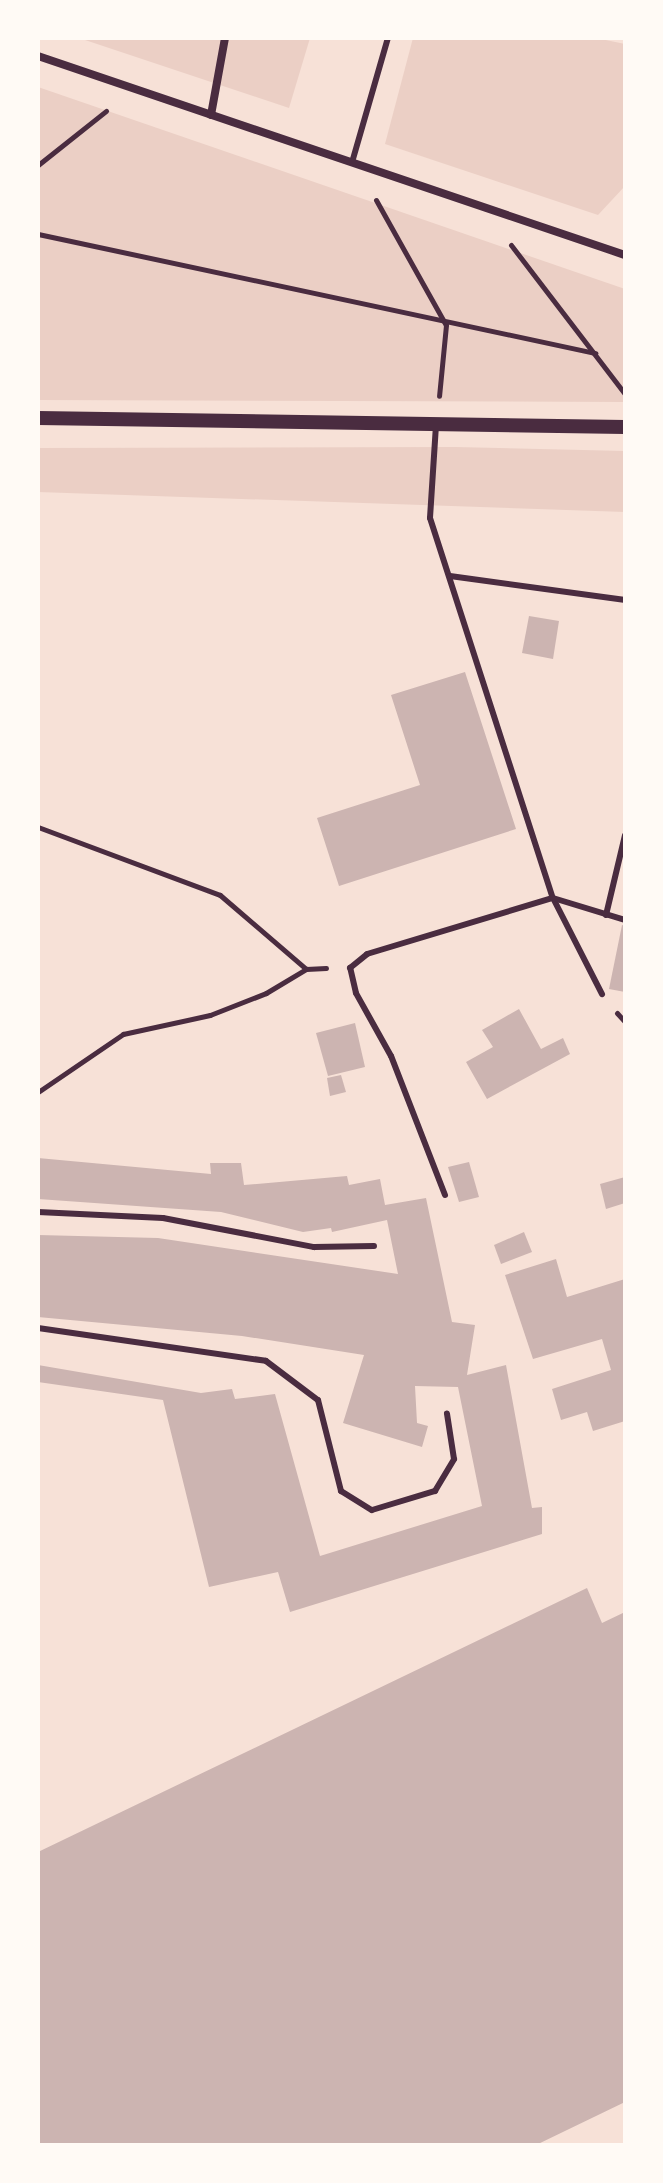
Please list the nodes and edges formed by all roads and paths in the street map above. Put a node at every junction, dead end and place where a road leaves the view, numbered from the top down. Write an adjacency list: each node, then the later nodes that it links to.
1 (225, 38): 5 (street)
2 (388, 38): 6 (lane)
3 (38, 56): 5 (street)
4 (106, 111): 7 (path)
5 (211, 115): 6 (street)
6 (353, 159): 8 (street); 11 (path)
7 (38, 165)
8 (488, 211): 10 (street); 12 (path)
9 (38, 234): 11 (path)
10 (625, 255)
11 (446, 325): 12 (path); 15 (path)
12 (595, 353): 13 (path)
13 (625, 394)
14 (38, 418): 15 (street)
15 (436, 425): 16 (street); 17 (lane)
16 (625, 427)
17 (450, 576): 18 (lane); 21 (lane)
18 (625, 600)
19 (38, 827): 25 (path)
20 (625, 835): 22 (lane)
21 (553, 898): 22 (lane); 24 (lane); 26 (lane)
22 (606, 915): 23 (lane)
23 (625, 920)
24 (350, 968): 25 (path); 28 (lane)
25 (306, 969): 27 (path)
26 (602, 994)
27 (38, 1092)
28 (445, 1195)
29 (38, 1212): 30 (lane)
30 (374, 1246)
31 (38, 1328): 32 (lane)
32 (447, 1414)

